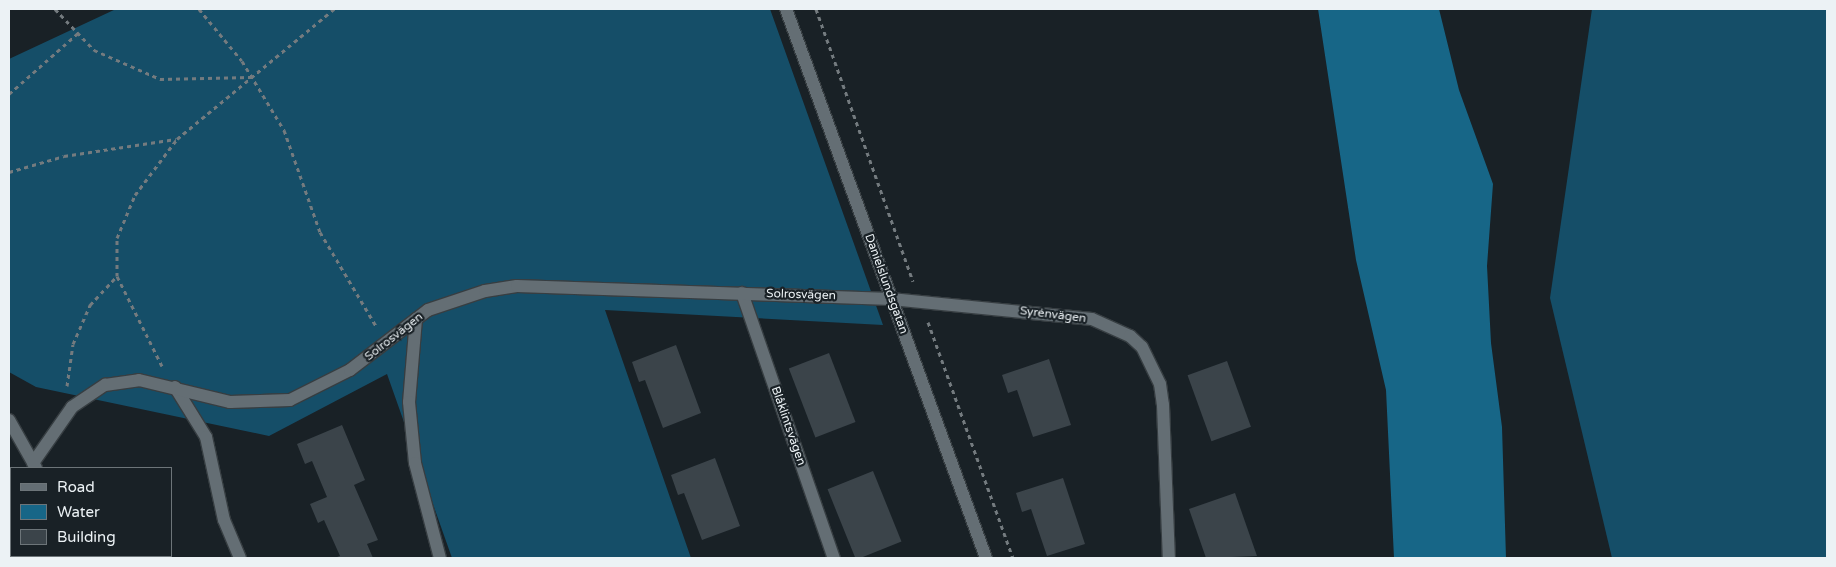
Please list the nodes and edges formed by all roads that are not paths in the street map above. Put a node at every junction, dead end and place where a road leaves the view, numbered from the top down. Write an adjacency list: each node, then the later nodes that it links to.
1 (786, 9): 3 (street, Danielslundsgatan)
2 (742, 293): 3 (street, Solrosvägen); 4 (street, Solrosvägen); 10 (street, Blåklintsvägen)
3 (891, 299): 11 (street, Danielslundsgatan); 12 (street, Syrénvägen)
4 (416, 319): 5 (street, Solrosvägen); 9 (street)
5 (176, 387): 7 (street, Solrosvägen); 8 (street)
6 (9, 420): 7 (street)
7 (34, 466)
8 (240, 558)
9 (440, 558)
10 (834, 558)
11 (986, 558)
12 (1169, 558)

